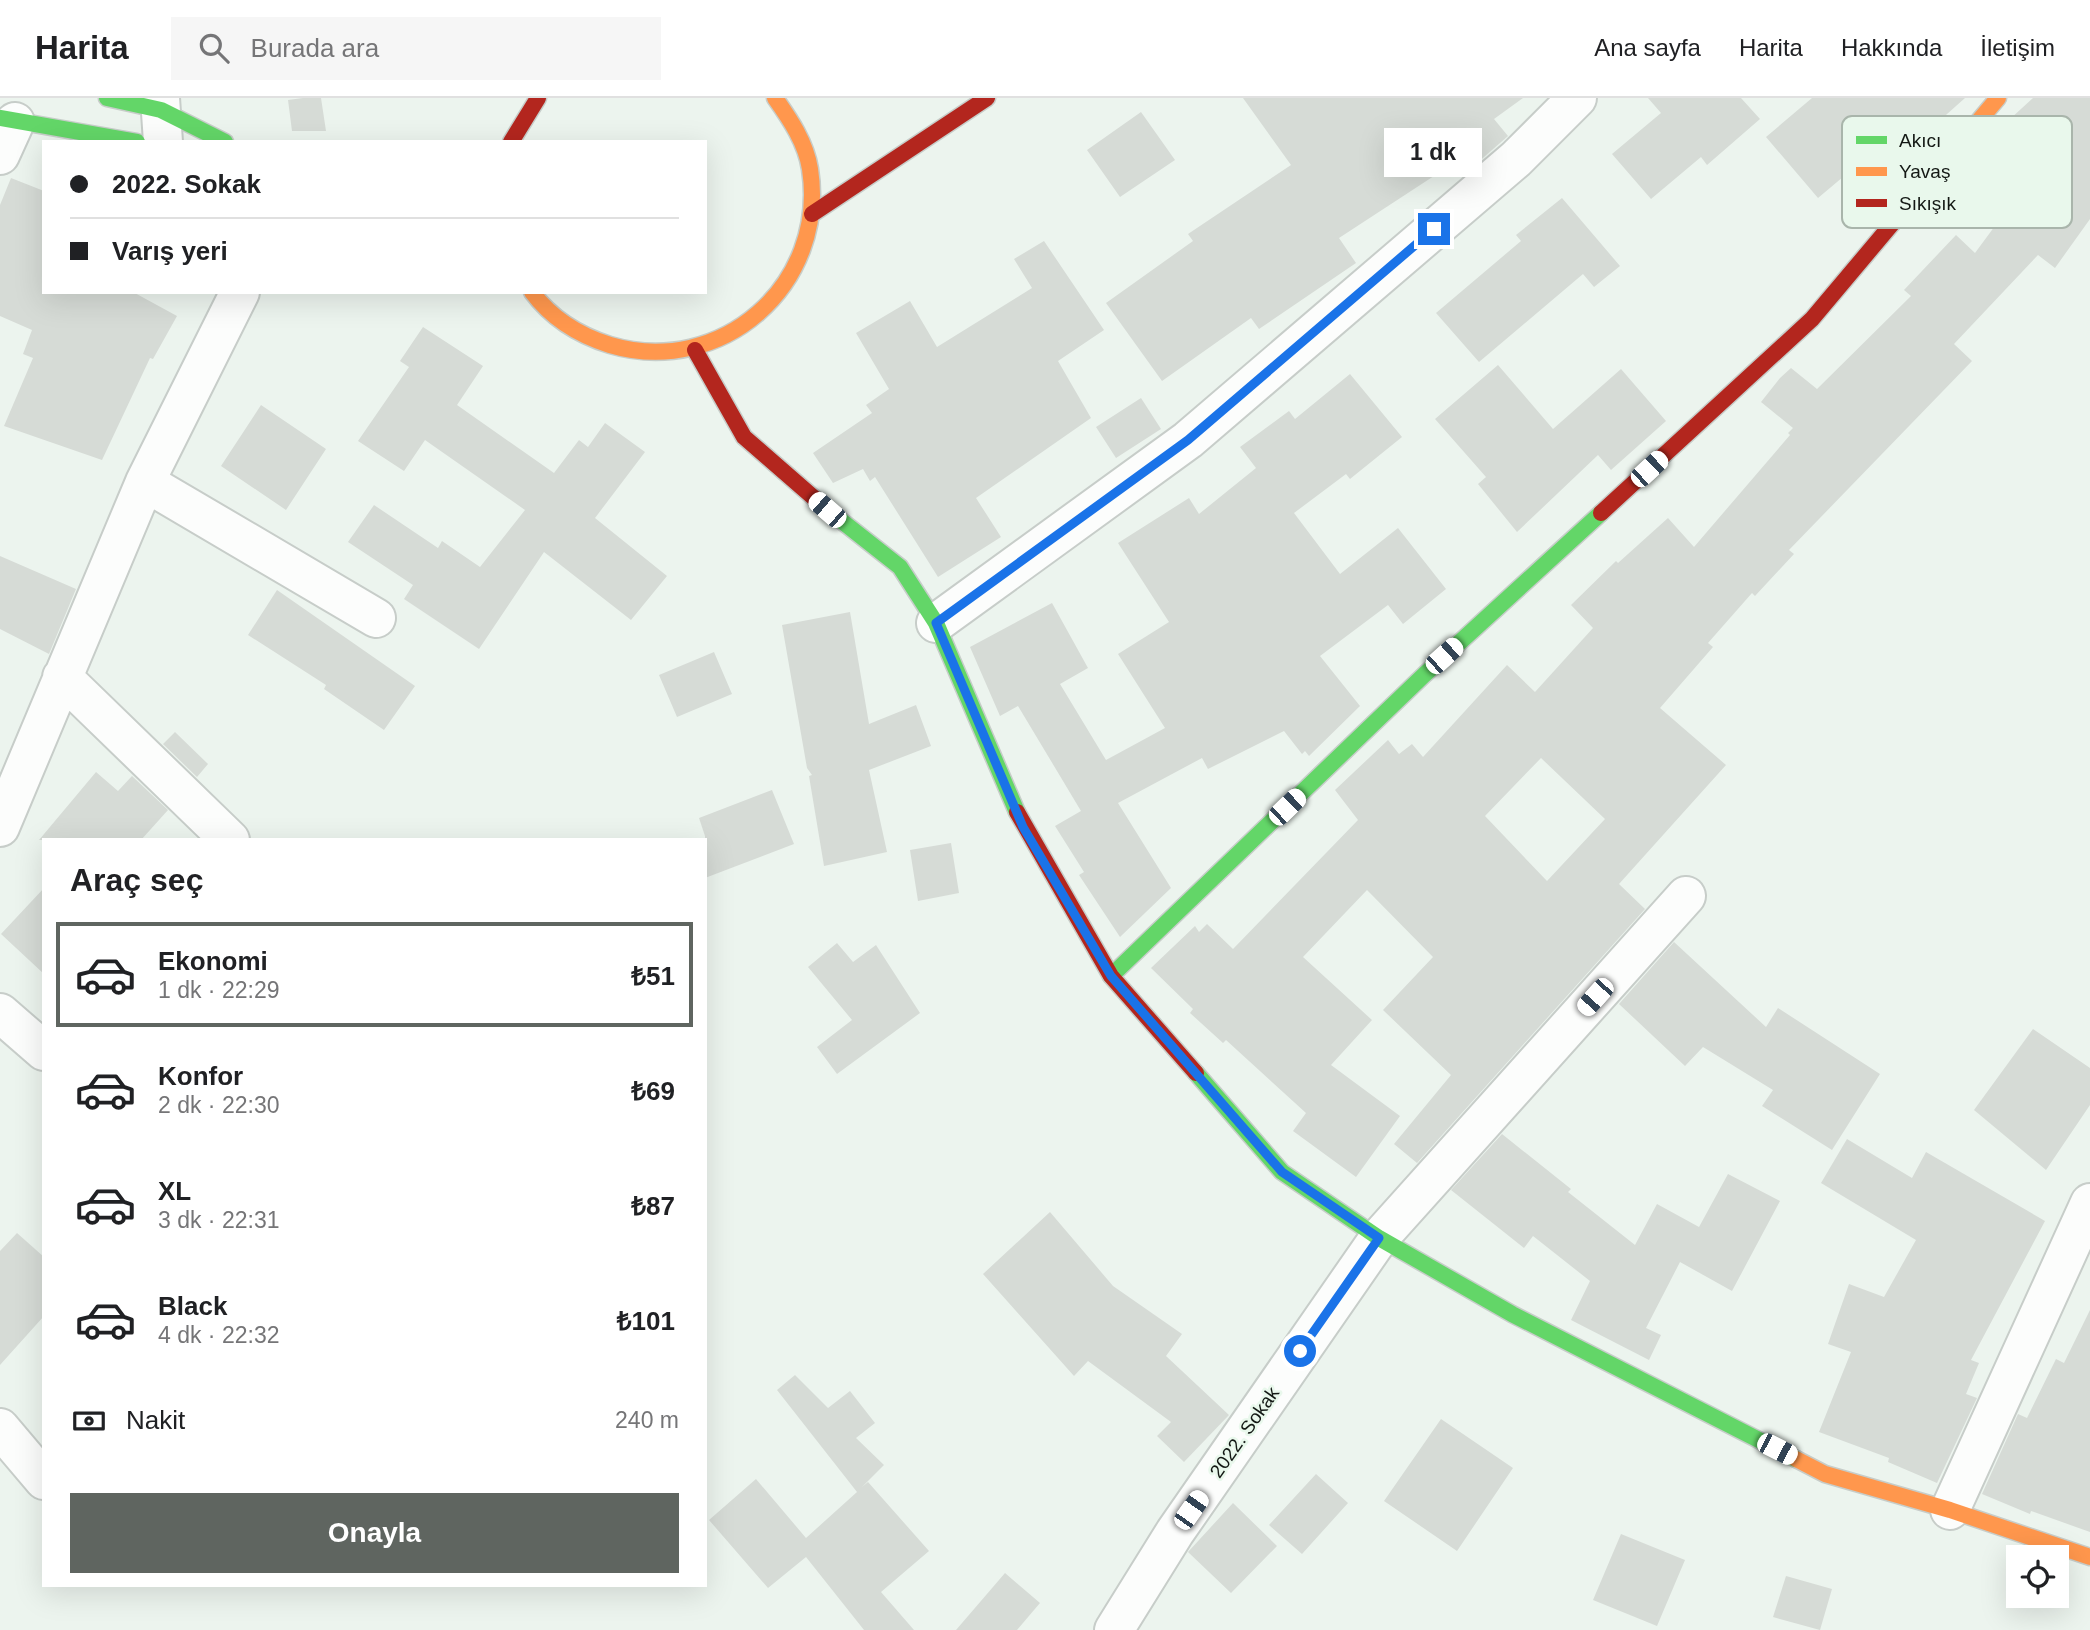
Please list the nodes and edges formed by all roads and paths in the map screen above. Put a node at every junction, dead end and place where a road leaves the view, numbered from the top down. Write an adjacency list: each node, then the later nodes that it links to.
1 (107, 98): 8 (main road)
2 (538, 98): 12 (main road)
3 (775, 98): 13 (main road)
4 (987, 98): 13 (main road)
5 (1577, 98): 20 (street)
6 (1998, 98): 7 (main road)
7 (1983, 116)
8 (162, 117): 11 (main road)
9 (5, 131): 10 (main road)
10 (113, 140)
11 (220, 140)
12 (512, 140)
13 (812, 214): 17 (main road)
14 (1889, 228): 25 (main road)
15 (239, 294): 18 (street)
16 (535, 297): 17 (main road)
17 (695, 350): 20 (main road)
18 (145, 482): 19 (street); 21 (street)
19 (376, 618)
20 (936, 623): 25 (main road)
21 (62, 677): 22 (street); 23 (street)
22 (0, 827)
23 (227, 838)
24 (1686, 896): 29 (street, 2022. Sokak)
25 (1111, 976): 29 (main road)
26 (0, 1013): 27 (street)
27 (42, 1049)
28 (2090, 1203): 32 (street)
29 (1379, 1238): 32 (main road); 34 (street, 2022. Sokak)
30 (0, 1427): 31 (street)
31 (42, 1478)
32 (1950, 1510): 33 (main road)
33 (2090, 1557)
34 (1114, 1630)

